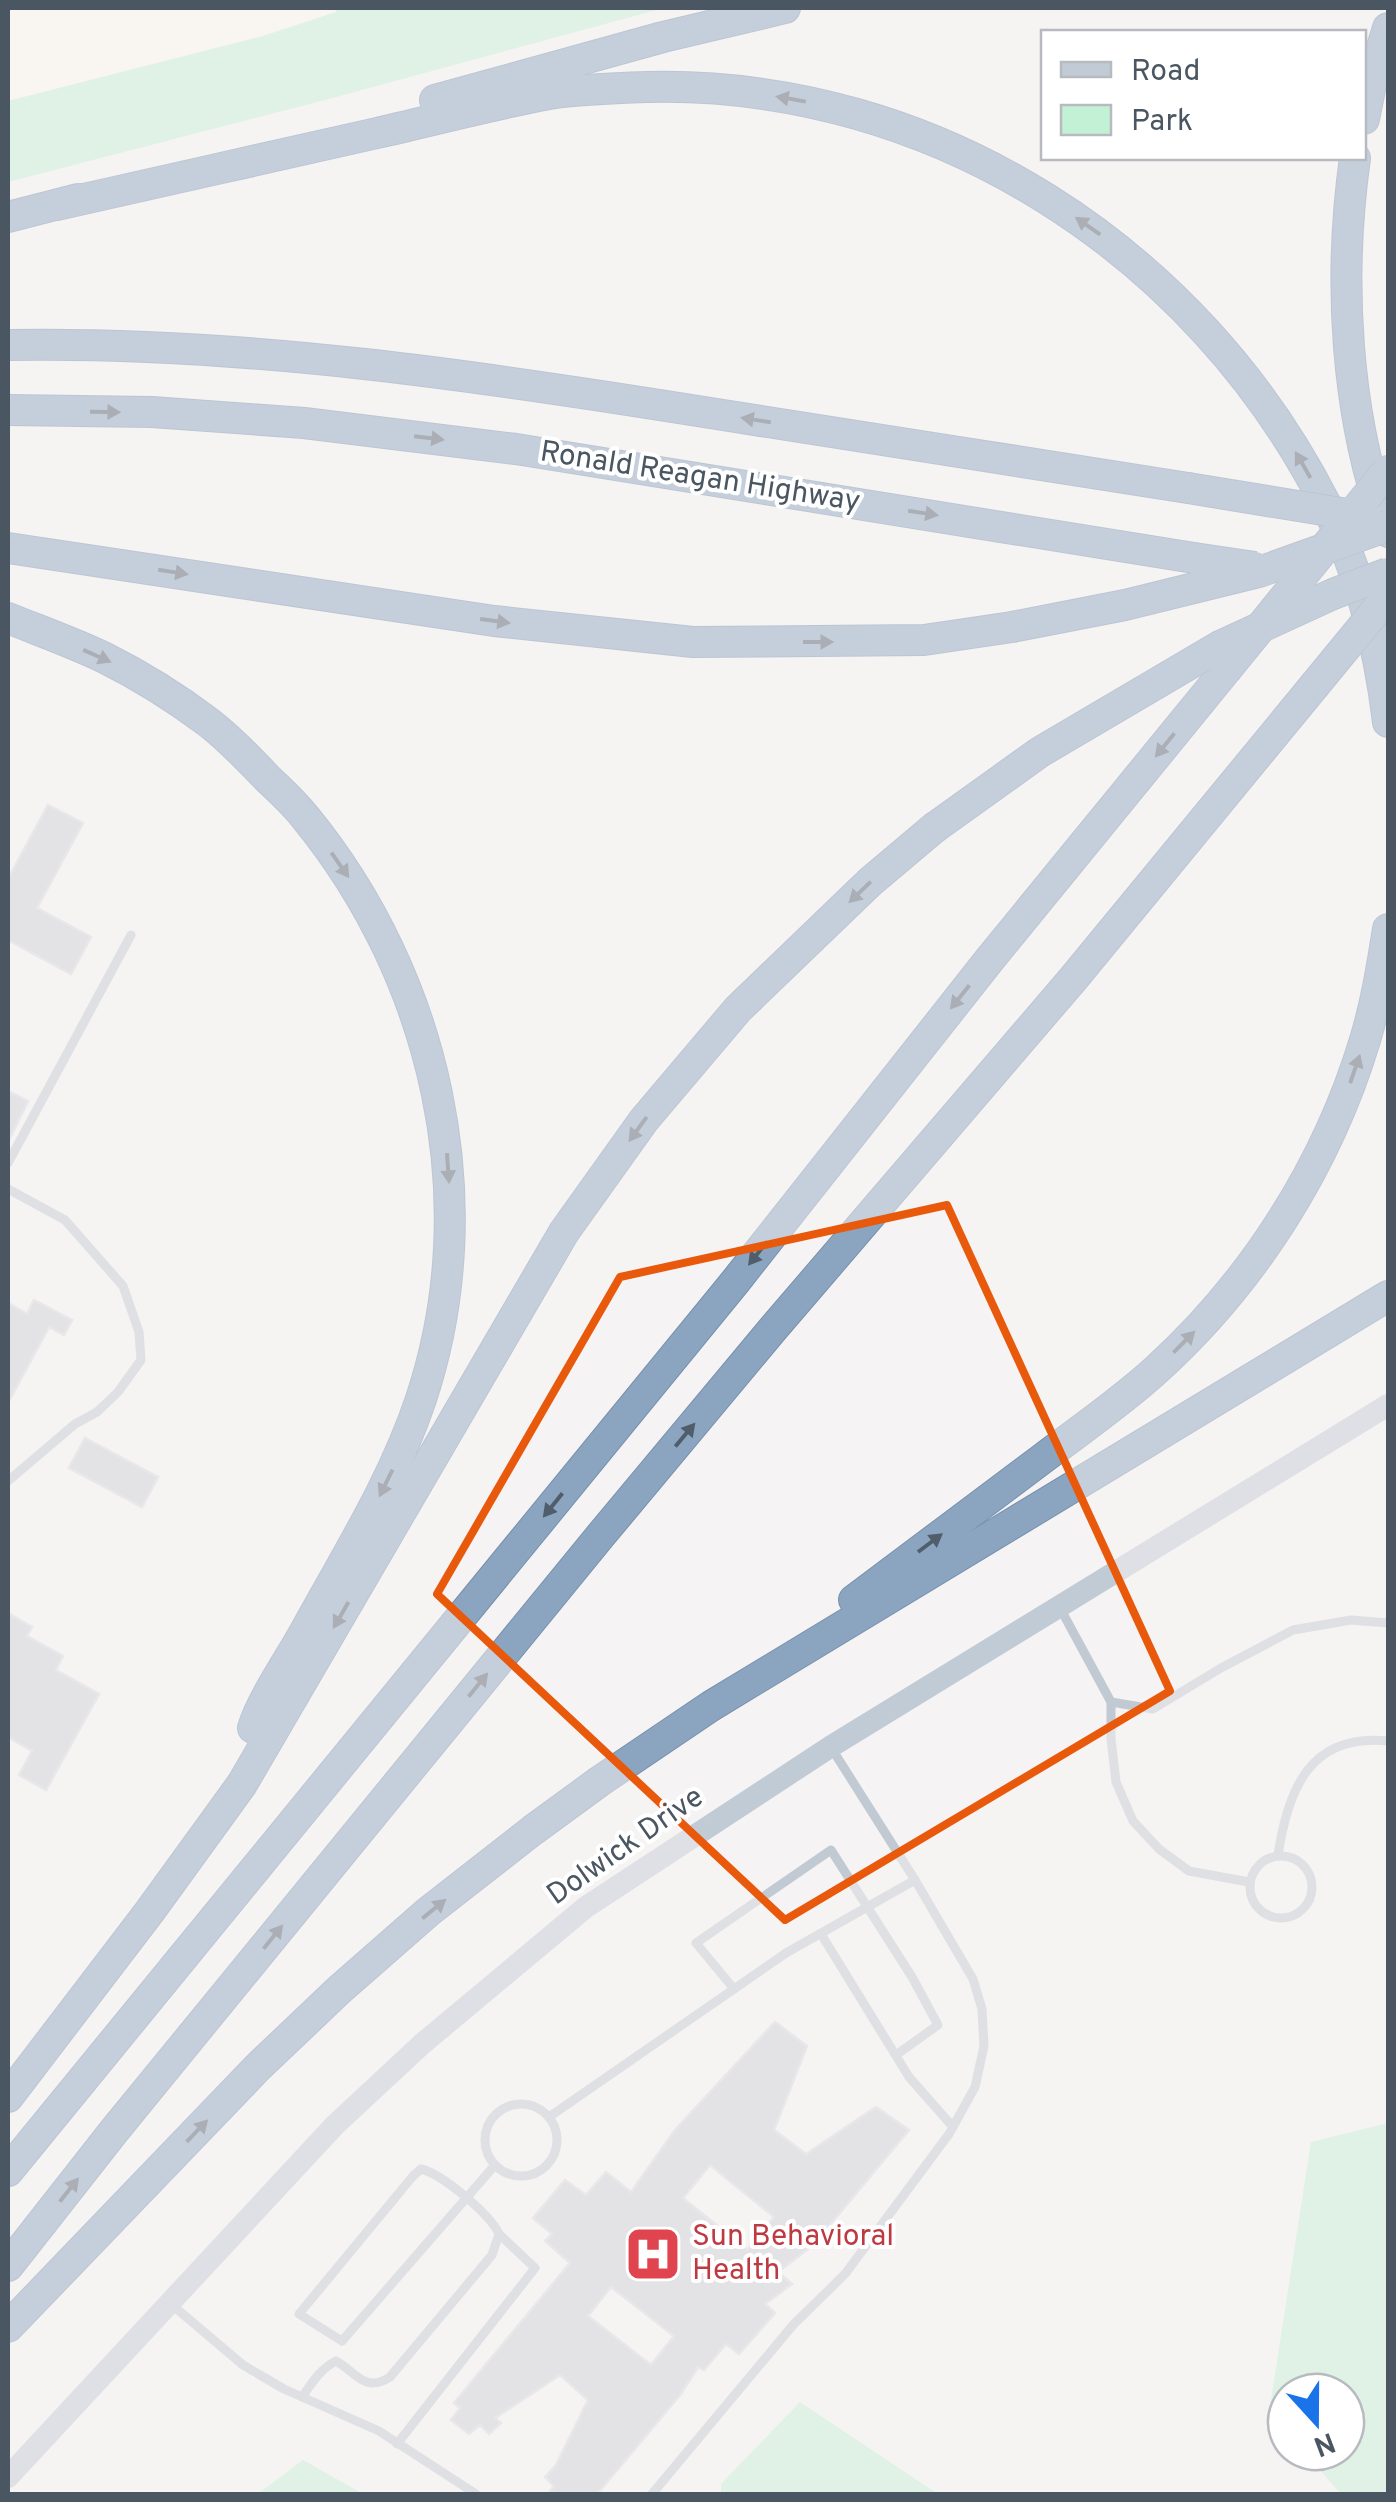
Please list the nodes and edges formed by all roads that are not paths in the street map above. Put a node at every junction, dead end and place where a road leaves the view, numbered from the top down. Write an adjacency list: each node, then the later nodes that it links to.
1 (785, 8): 5 (highway)
2 (1388, 28): 3 (highway)
3 (1366, 109)
4 (1355, 160): 10 (highway)
5 (58, 205): 6 (highway); 15 (highway, one-way to 5)
6 (8, 217)
7 (8, 345): 10 (highway, one-way to 7, bridge)
8 (8, 410): 13 (highway, Ronald Reagan Highway, one-way to 13, bridge)
9 (1388, 470): 41 (highway, one-way to 41, bridge)
10 (1388, 526): 11 (highway, one-way to 10, bridge)
11 (8, 548)
12 (1388, 572): 29 (highway, one-way to 29, bridge)
13 (1388, 593): 44 (highway, one-way to 13, bridge)
14 (8, 618): 29 (highway, one-way to 29)
15 (1388, 722)
16 (1388, 929): 26 (highway, one-way to 16)
17 (131, 935): 18 (lane)
18 (8, 1162)
19 (8, 1188): 22 (lane)
20 (1388, 1296): 26 (highway)
21 (1388, 1404): 23 (main road, Dolwick Drive)
22 (8, 1481)
23 (1059, 1606): 25 (lane); 28 (main road, Dolwick Drive)
24 (1388, 1622): 25 (lane)
25 (1111, 1702): 32 (lane)
26 (712, 1706): 46 (highway, one-way to 26)
27 (1388, 1741): 30 (lane)
28 (830, 1747): 31 (lane); 45 (main road, Dolwick Drive)
29 (242, 1784): 37 (highway)
30 (1278, 1855): 32 (lane); 32 (lane)
31 (914, 1880): 33 (lane); 39 (lane)
32 (1249, 1882)
33 (868, 1907): 34 (lane); 35 (lane); 36 (lane)
34 (821, 1934): 35 (lane); 36 (lane)
35 (734, 1989): 38 (lane)
36 (896, 2054): 39 (lane)
37 (8, 2097)
38 (550, 2117): 40 (lane); 40 (lane)
39 (953, 2127): 53 (lane)
40 (495, 2164): 42 (lane)
41 (8, 2171)
42 (466, 2198): 43 (lane); 47 (lane); 47 (lane)
43 (498, 2234): 48 (lane); 50 (lane)
44 (8, 2266)
45 (169, 2302): 49 (lane); 51 (main road, Dolwick Drive)
46 (8, 2327)
47 (342, 2341): 48 (lane)
48 (336, 2361): 49 (lane)
49 (302, 2398): 50 (lane)
50 (398, 2444): 52 (lane)
51 (8, 2477)
52 (476, 2494)
53 (652, 2494)

